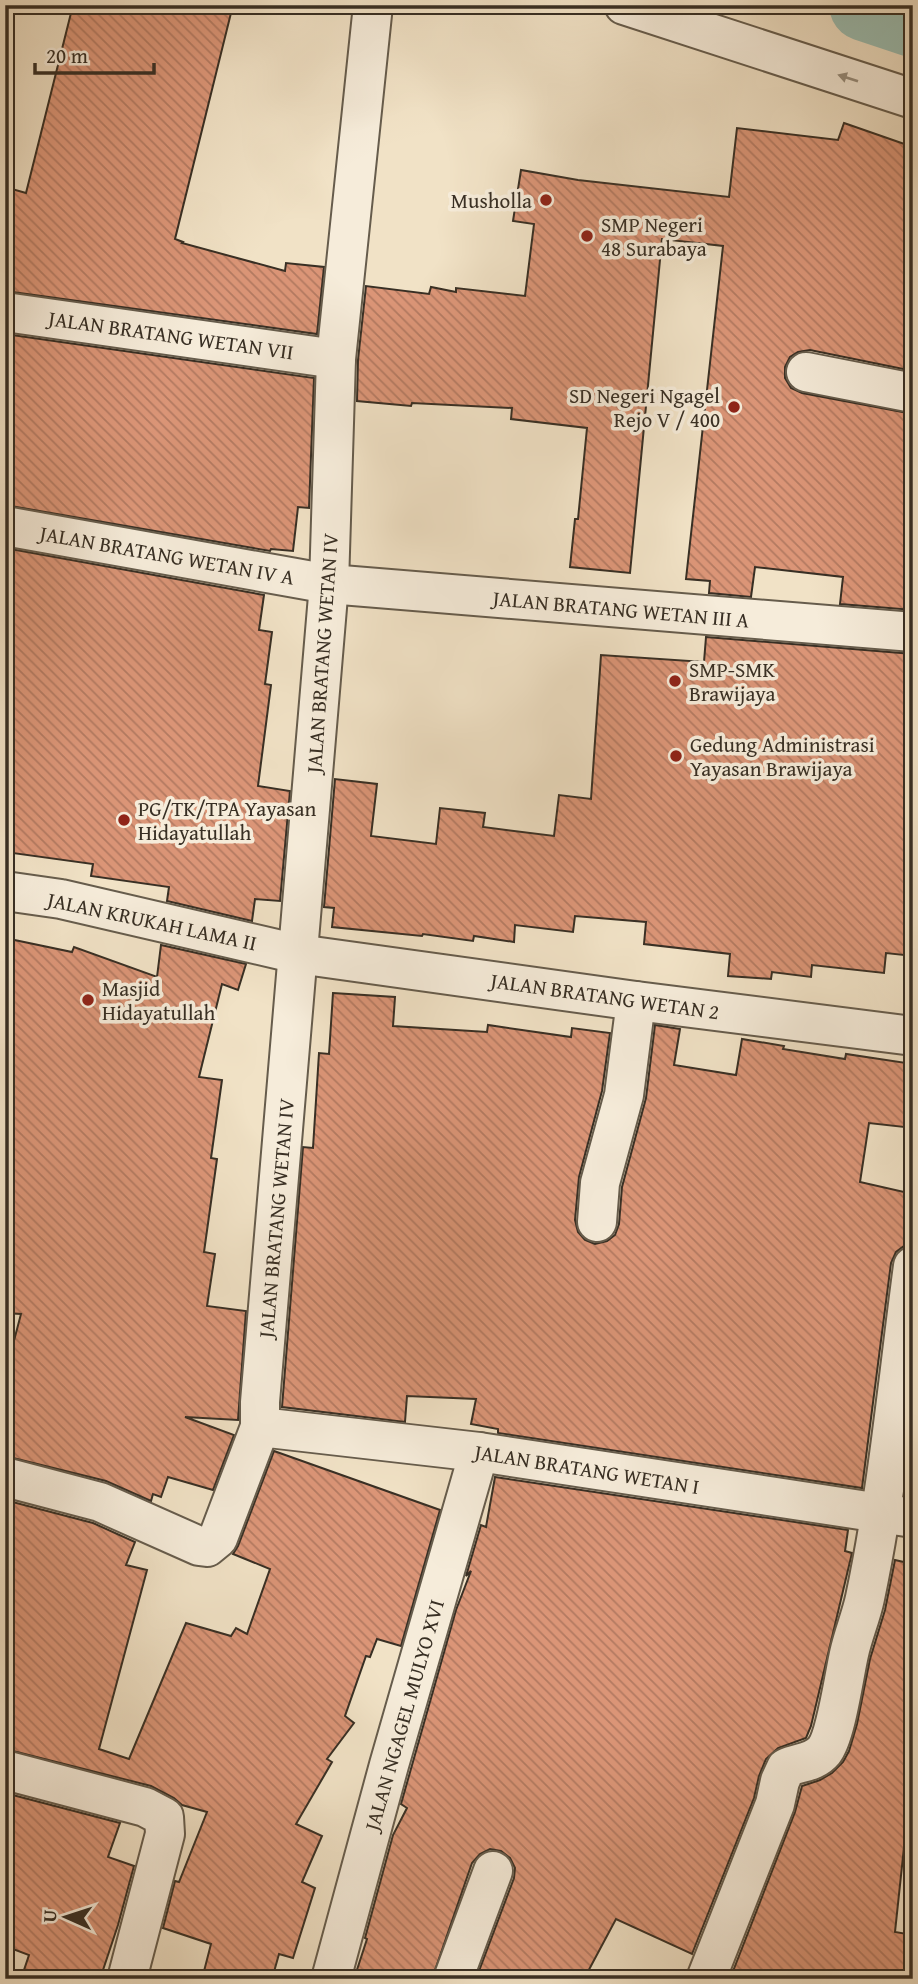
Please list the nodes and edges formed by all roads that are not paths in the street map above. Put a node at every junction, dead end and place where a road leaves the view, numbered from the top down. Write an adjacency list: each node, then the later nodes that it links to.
1 (373, 5): 5 (street, JALAN BRATANG WETAN IV)
2 (624, 5): 3 (street, one-way to 2)
3 (913, 99)
4 (5, 312): 5 (street, JALAN BRATANG WETAN VII)
5 (336, 359): 9 (street, JALAN BRATANG WETAN IV)
6 (806, 372): 7 (street)
7 (913, 393)
8 (5, 526): 9 (street, JALAN BRATANG WETAN IV A)
9 (329, 584): 10 (street, JALAN BRATANG WETAN III A); 12 (street, JALAN BRATANG WETAN IV)
10 (913, 632)
11 (5, 891): 12 (street, JALAN KRUKAH LAMA II)
12 (298, 954): 13 (street, JALAN BRATANG WETAN 2); 17 (street, JALAN BRATANG WETAN IV)
13 (636, 1001): 14 (street, JALAN BRATANG WETAN 2); 15 (street)
14 (913, 1036)
15 (597, 1222)
16 (913, 1266): 20 (street)
17 (260, 1427): 18 (street, JALAN BRATANG WETAN I); 19 (street, JALAN BRATANG WETAN IV)
18 (479, 1452): 20 (street, JALAN BRATANG WETAN I); 24 (street, JALAN NGAGEL MULYO XVI)
19 (5, 1477)
20 (896, 1516): 26 (street)
21 (5, 1770): 23 (street)
22 (493, 1871): 25 (street)
23 (127, 1979)
24 (331, 1979)
25 (453, 1979)
26 (706, 1979)

